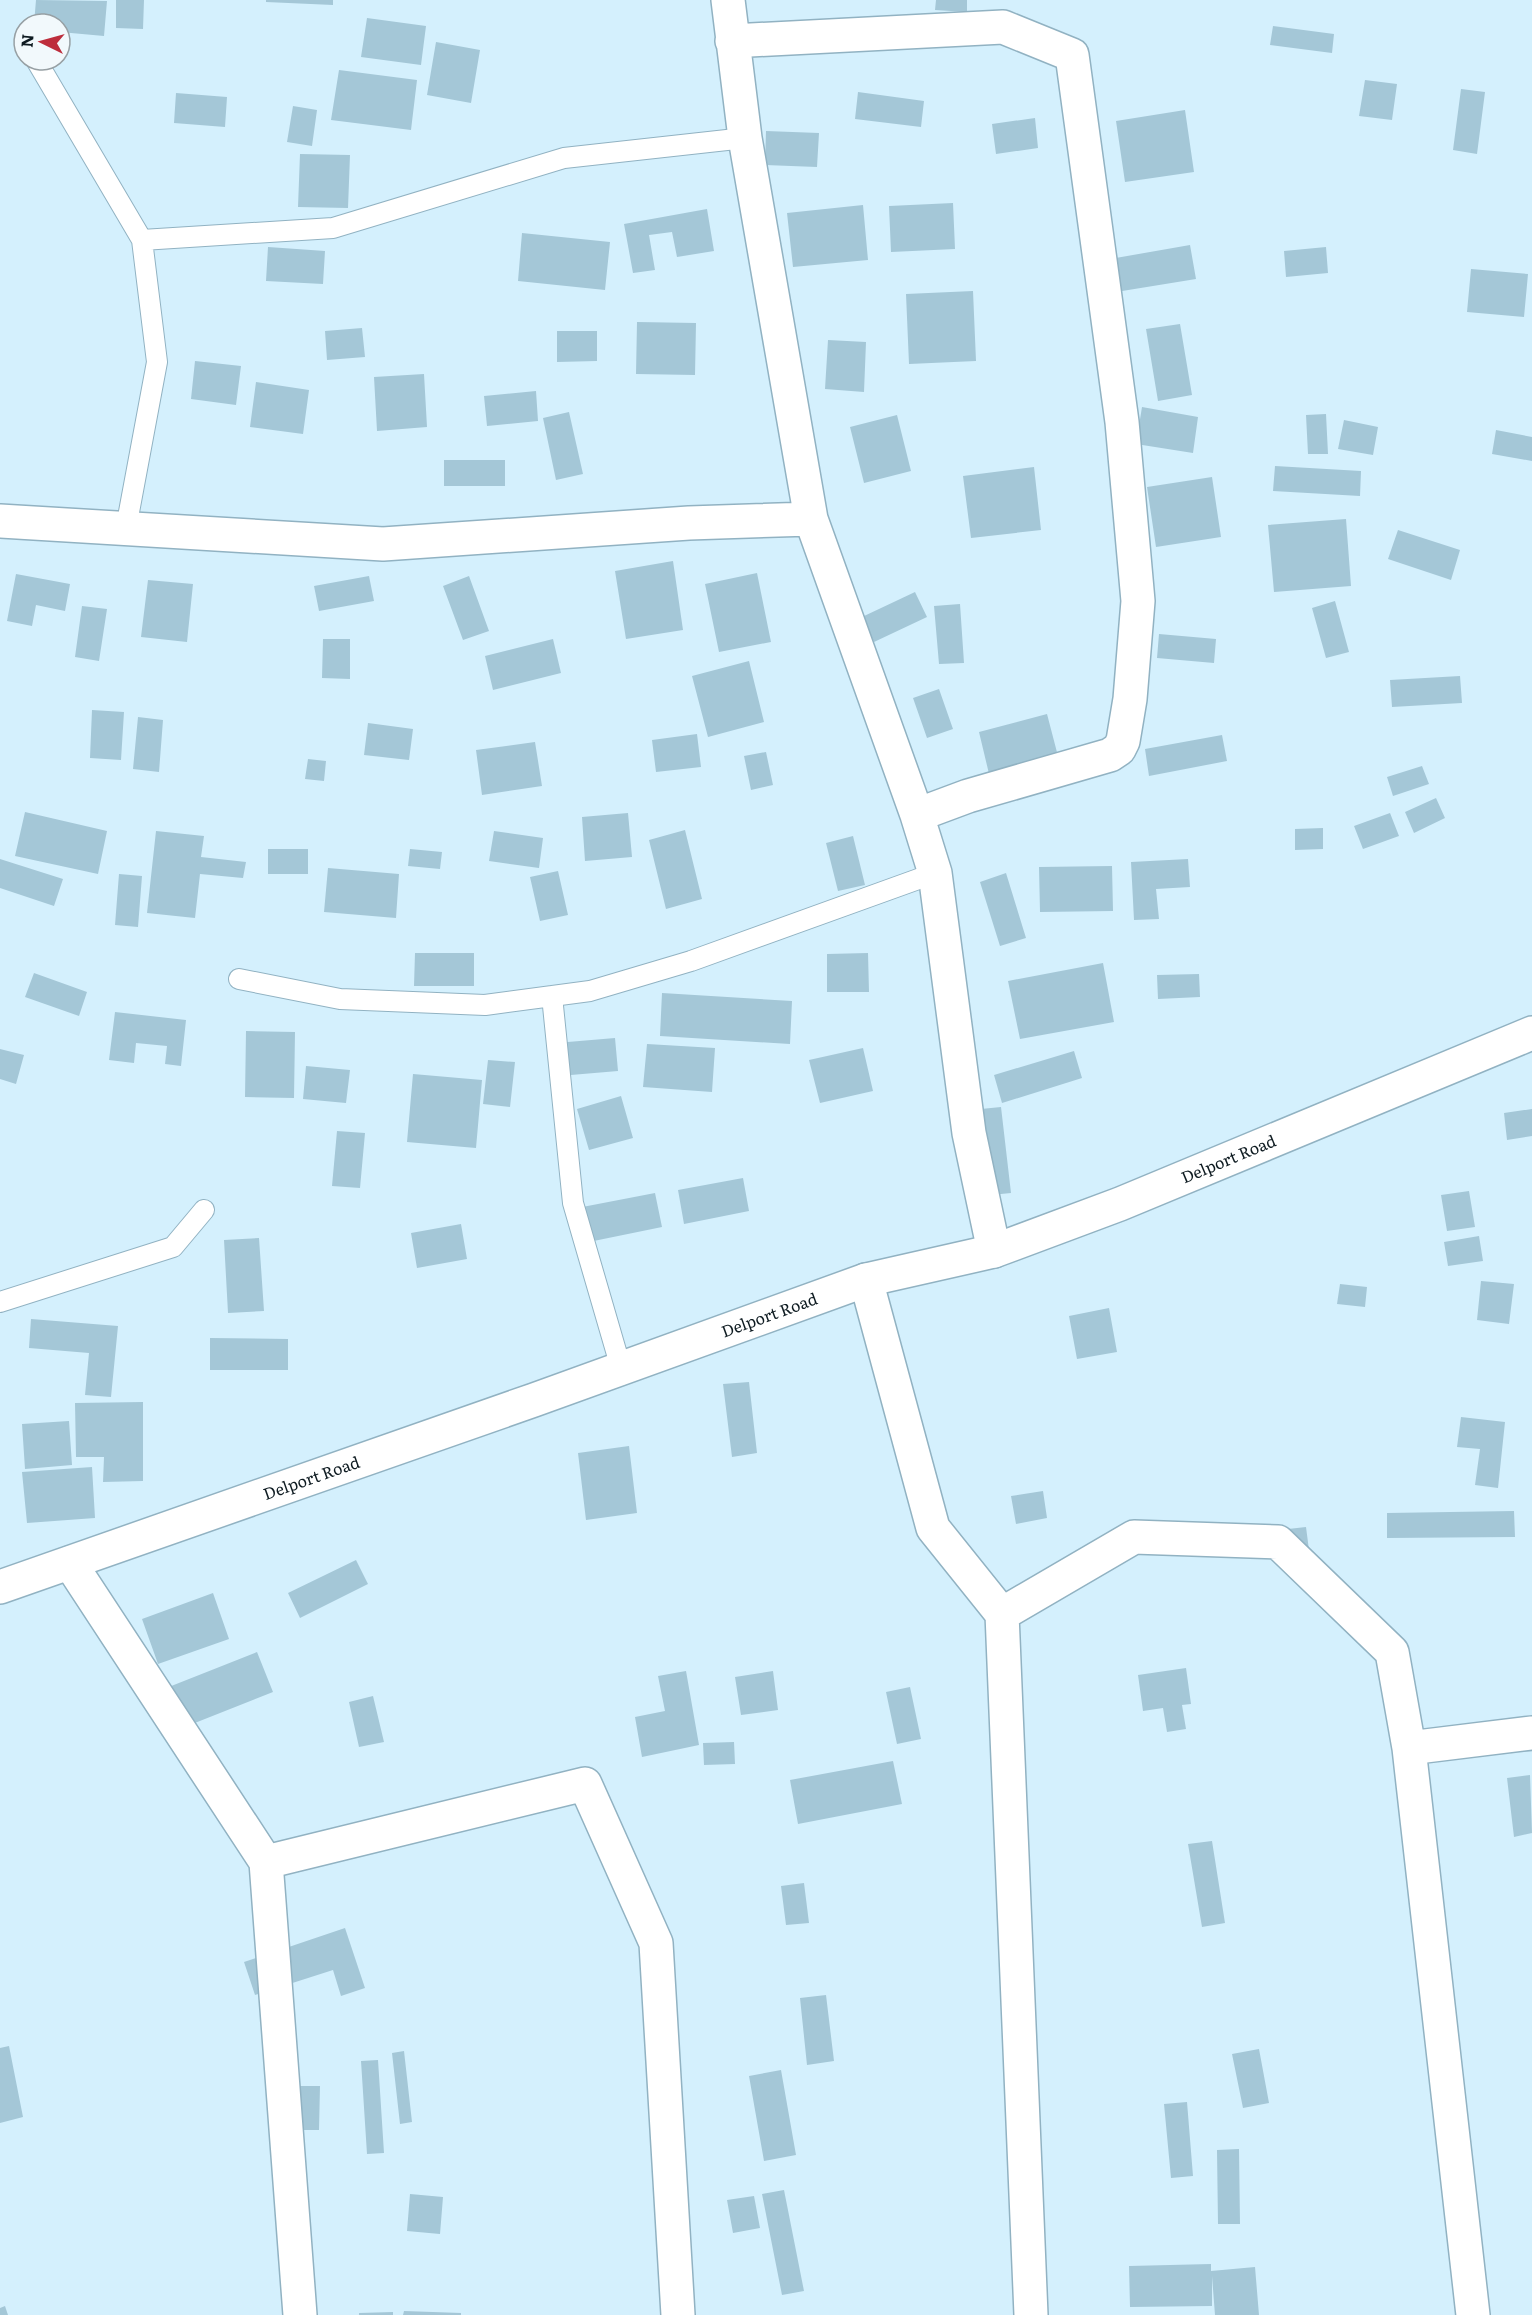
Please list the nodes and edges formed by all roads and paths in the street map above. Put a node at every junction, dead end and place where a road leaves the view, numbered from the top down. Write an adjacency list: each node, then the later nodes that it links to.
1 (728, 0): 2 (street)
2 (732, 41): 4 (street); 9 (street)
3 (43, 72): 5 (lane)
4 (745, 138): 5 (lane); 6 (street)
5 (142, 240): 8 (lane)
6 (811, 519): 8 (street); 9 (street)
7 (0, 521): 8 (street)
8 (126, 528)
9 (917, 815): 10 (street)
10 (935, 873): 12 (lane); 15 (street)
11 (239, 979): 12 (lane)
12 (552, 996): 18 (lane)
13 (1532, 1033): 15 (street, Delport Road)
14 (204, 1210): 17 (lane)
15 (994, 1251): 16 (street, Delport Road)
16 (866, 1280): 18 (street, Delport Road); 21 (street)
17 (0, 1302)
18 (621, 1368): 19 (street, Delport Road)
19 (70, 1563): 20 (street, Delport Road); 24 (street)
20 (0, 1587)
21 (1002, 1614): 23 (street); 27 (street)
22 (1532, 1733): 23 (street)
23 (1409, 1748): 28 (street)
24 (266, 1862): 25 (street); 26 (street)
25 (300, 2315)
26 (678, 2315)
27 (1031, 2315)
28 (1473, 2315)

